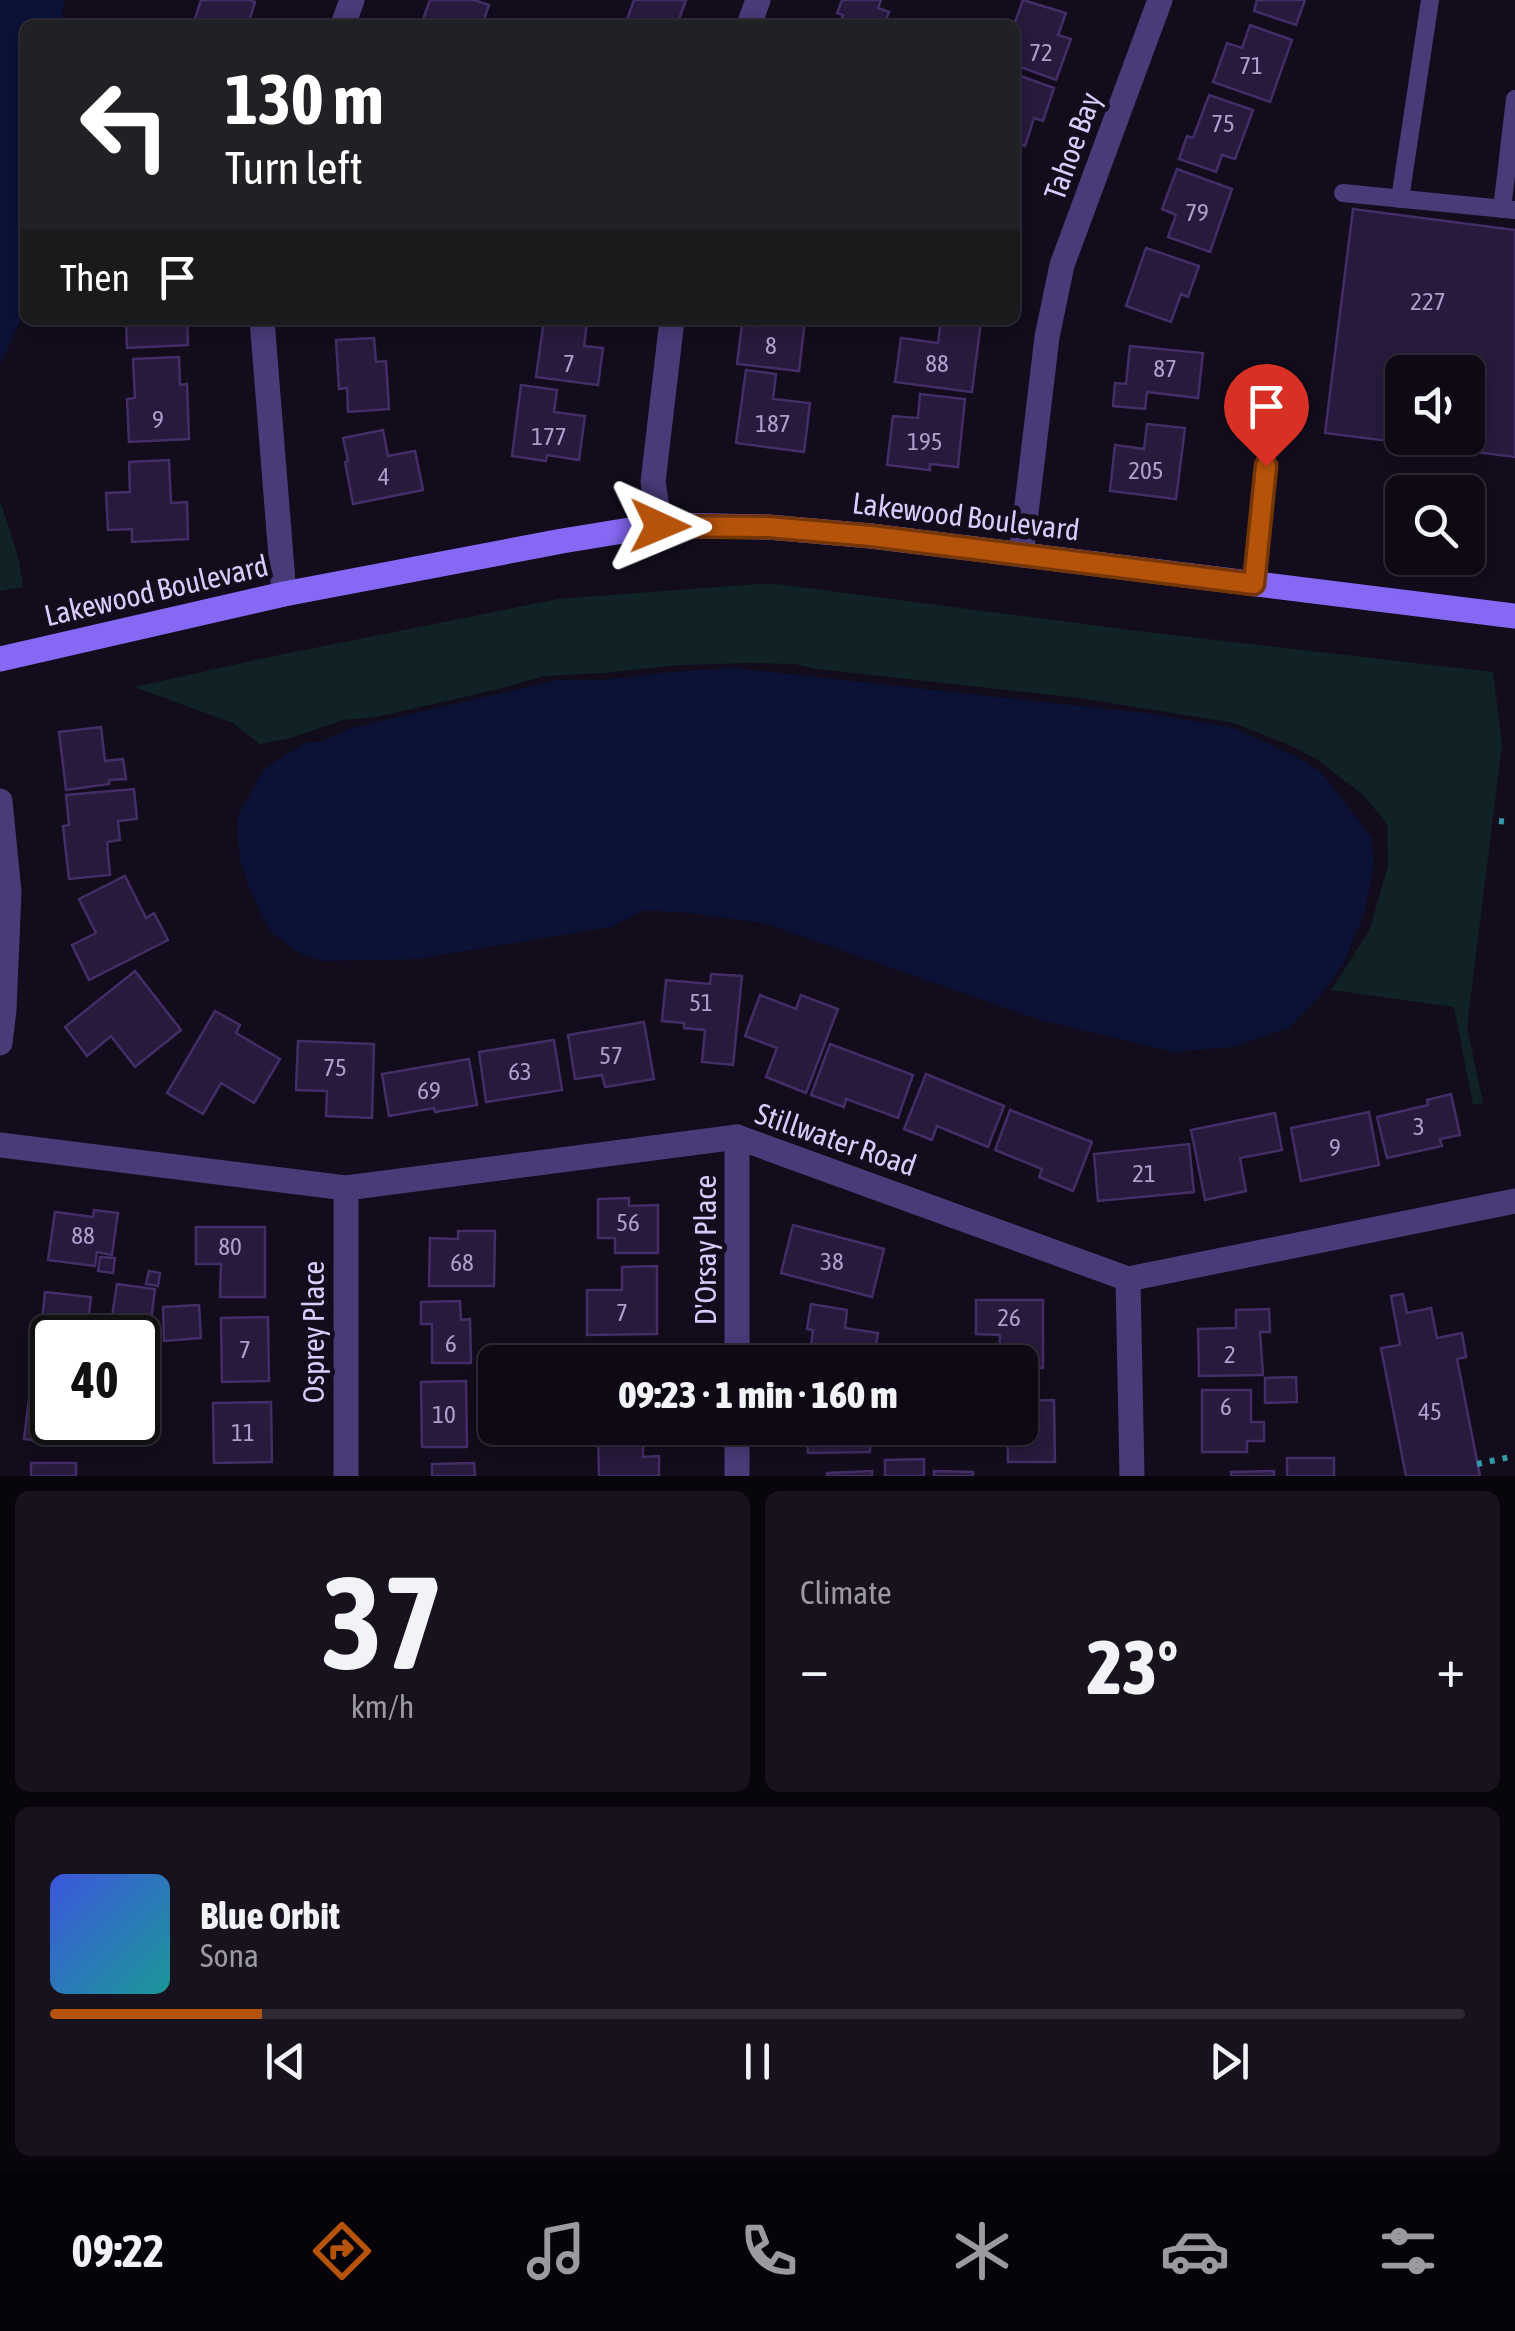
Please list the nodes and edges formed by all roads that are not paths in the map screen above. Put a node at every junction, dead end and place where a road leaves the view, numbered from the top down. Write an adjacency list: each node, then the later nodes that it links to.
1 (1160, 0): 11 (street, Tahoe Bay)
2 (1430, 0): 5 (lane)
3 (1515, 98): 6 (lane)
4 (1344, 193): 5 (lane)
5 (1400, 199): 6 (lane)
6 (1508, 210)
7 (262, 325): 13 (street)
8 (671, 325): 10 (street)
9 (1266, 466): 12 (lane)
10 (660, 526): 11 (street, Lakewood Boulevard); 13 (street, Lakewood Boulevard)
11 (1021, 554): 12 (street, Lakewood Boulevard)
12 (1254, 584): 14 (street, Lakewood Boulevard)
13 (284, 594): 15 (street, Lakewood Boulevard)
14 (1515, 616)
15 (0, 660)
16 (0, 801): 17 (street)
17 (0, 1043)
18 (737, 1137): 20 (street, Stillwater Road); 22 (street, Stillwater Road); 23 (street, D'Orsay Place)
19 (0, 1145): 20 (street, Stillwater Road)
20 (346, 1188): 25 (street, Osprey Place)
21 (1515, 1202): 22 (street)
22 (1128, 1278): 27 (street)
23 (737, 1345)
24 (737, 1445): 26 (street)
25 (346, 1476)
26 (736, 1476)
27 (1132, 1476)

